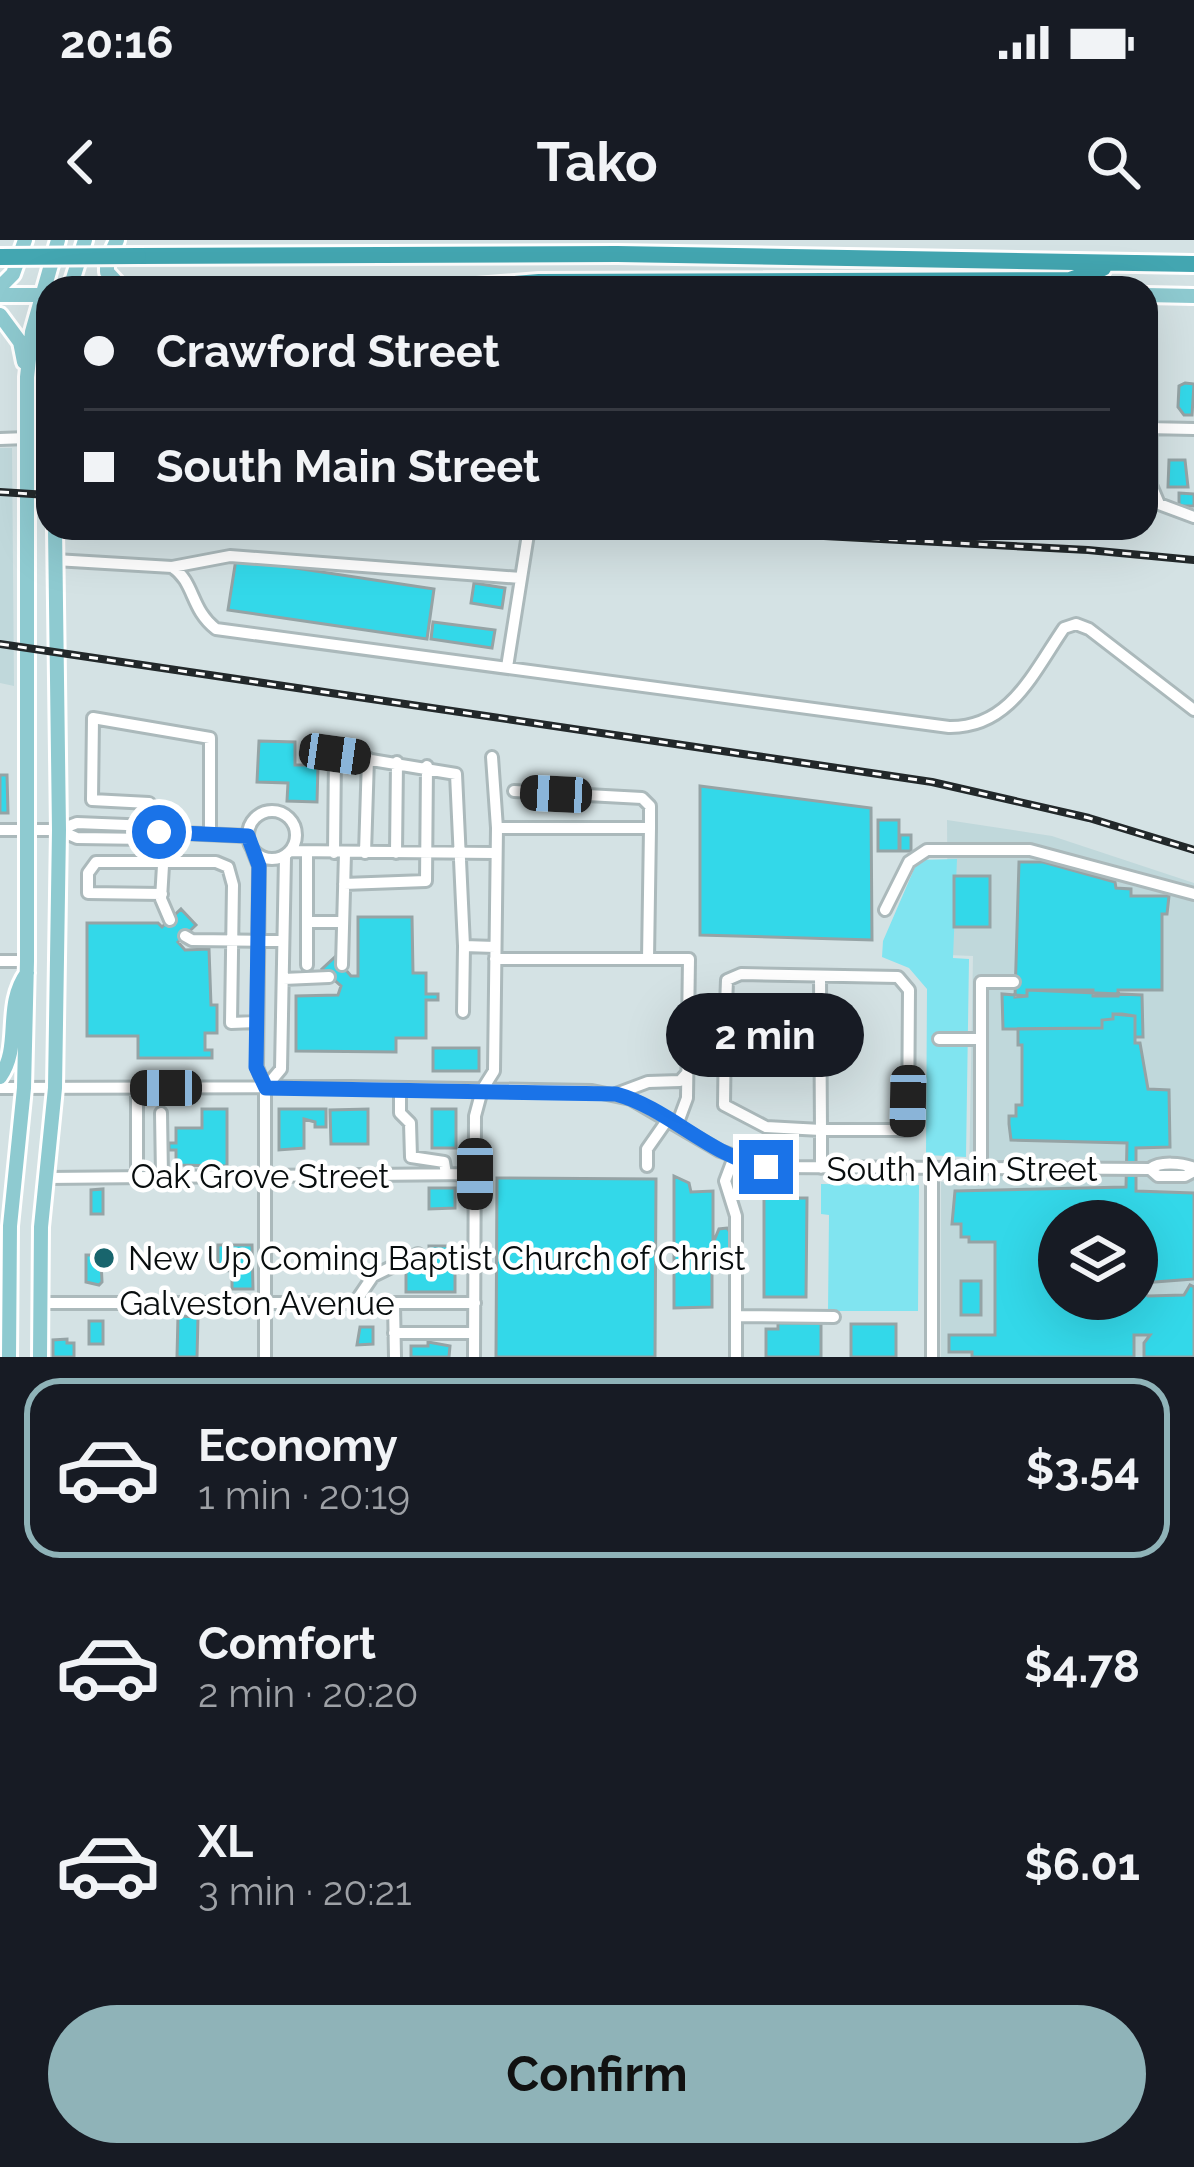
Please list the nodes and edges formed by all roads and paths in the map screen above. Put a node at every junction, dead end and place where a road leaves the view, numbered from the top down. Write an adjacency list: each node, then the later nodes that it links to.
1 (25, 240): 12 (main road)
2 (58, 240): 8 (main road)
3 (85, 240): 9 (main road)
4 (117, 240): 10 (main road)
5 (0, 257): 7 (highway, bridge)
6 (1194, 264): 7 (highway)
7 (1113, 265): 11 (highway)
8 (49, 276)
9 (74, 276)
10 (111, 276)
11 (1081, 276)
12 (0, 291): 13 (main road)
13 (36, 294)
14 (1158, 295): 15 (main road)
15 (1194, 296)
16 (0, 315): 18 (main road)
17 (36, 334): 18 (main road)
18 (27, 377): 21 (main road)
19 (1158, 428): 20 (street)
20 (1194, 429)
21 (27, 438): 22 (street); 40 (main road)
22 (0, 439)
23 (1158, 502): 24 (street)
24 (1194, 517)
25 (55, 540): 27 (main road)
26 (527, 540): 29 (street)
27 (56, 560): 28 (street); 41 (main road)
28 (172, 567): 29 (street); 30 (street)
29 (521, 578): 30 (street)
30 (507, 667): 31 (street)
31 (1194, 710)
32 (493, 757): 37 (street)
33 (368, 758): 34 (street); 47 (street); 48 (street)
34 (397, 762): 35 (street); 49 (street)
35 (427, 766): 50 (street); 52 (street)
36 (514, 791): 38 (street)
37 (497, 828): 38 (street); 53 (street)
38 (650, 828): 68 (street)
39 (0, 830): 40 (street)
40 (27, 830): 41 (street); 72 (main road)
41 (59, 830): 42 (street); 87 (main road)
42 (158, 830): 43 (street); 43 (street); 54 (street)
43 (210, 834): 44 (street)
44 (248, 836): 45 (street); 51 (street)
45 (253, 851): 51 (street); 64 (street)
46 (307, 853): 47 (street); 51 (street); 60 (street)
47 (339, 853): 48 (street); 55 (street)
48 (365, 853): 49 (street)
49 (396, 853): 50 (street)
50 (425, 853): 52 (street); 55 (street)
51 (288, 854): 65 (street)
52 (463, 854): 53 (street); 66 (street)
53 (495, 854): 67 (street)
54 (164, 861): 56 (street); 56 (street); 63 (street)
55 (344, 884): 61 (street)
56 (162, 894): 59 (street)
57 (1194, 894): 58 (street)
58 (885, 910)
59 (170, 920)
60 (307, 922): 61 (street); 70 (street)
61 (343, 922): 71 (street)
62 (185, 935): 63 (street)
63 (234, 941): 64 (street); 78 (street)
64 (258, 941): 65 (street); 78 (street)
65 (283, 941): 75 (street)
66 (464, 946): 67 (street); 77 (street)
67 (495, 953): 68 (street); 91 (street)
68 (648, 959): 79 (street)
69 (0, 961): 72 (street)
70 (307, 965)
71 (342, 965)
72 (27, 967): 84 (main road); 86 (main road)
73 (820, 976): 80 (street); 95 (street); 95 (street)
74 (329, 977): 75 (street)
75 (283, 979): 89 (street)
76 (1013, 982): 82 (street)
77 (463, 1012)
78 (257, 1022): 89 (street)
79 (688, 1031): 80 (street); 83 (street)
80 (725, 1031): 95 (street)
81 (939, 1039): 82 (street)
82 (981, 1039): 100 (street)
83 (688, 1072): 92 (street); 94 (street)
84 (0, 1077)
85 (0, 1088): 86 (street, South Main Street)
86 (24, 1088): 87 (street, South Main Street); 104 (main road)
87 (55, 1088): 88 (street, South Main Street); 108 (main road)
88 (137, 1088): 89 (street, South Main Street); 107 (street)
89 (266, 1088): 90 (street, South Main Street); 105 (street)
90 (400, 1088): 91 (street, South Main Street); 102 (street)
91 (482, 1090): 92 (street, South Main Street); 103 (street)
92 (616, 1094): 94 (street, South Main Street)
93 (161, 1113): 106 (street)
94 (672, 1122): 96 (street, South Main Street); 97 (street)
95 (821, 1130): 98 (street)
96 (734, 1157): 98 (street, South Main Street); 118 (street)
97 (646, 1166)
98 (821, 1168): 99 (street, South Main Street)
99 (932, 1169): 100 (street, South Main Street); 128 (street)
100 (981, 1169): 101 (street, South Main Street)
101 (1194, 1169)
102 (446, 1174): 103 (street, Oak Grove Street); 105 (street, Oak Grove Street)
103 (475, 1174): 114 (street)
104 (7, 1175): 109 (main road)
105 (265, 1175): 106 (street, Oak Grove Street); 115 (street)
106 (162, 1176): 107 (street, Oak Grove Street)
107 (136, 1177): 108 (street, Oak Grove Street)
108 (46, 1178): 113 (main road)
109 (5, 1226): 110 (main road)
110 (5, 1249): 112 (main road)
111 (418, 1254): 116 (street)
112 (4, 1302): 122 (main road)
113 (40, 1303): 115 (street, Galveston Avenue); 123 (main road)
114 (475, 1303): 117 (street, Galveston Avenue); 121 (street)
115 (264, 1304): 116 (street, Galveston Avenue); 124 (street)
116 (354, 1304): 117 (street, Galveston Avenue)
117 (394, 1304): 120 (street)
118 (736, 1316): 119 (street); 127 (street)
119 (834, 1317)
120 (394, 1333): 121 (street); 125 (street)
121 (474, 1333): 126 (street)
122 (9, 1357)
123 (40, 1357)
124 (265, 1357)
125 (394, 1357)
126 (474, 1357)
127 (736, 1357)
128 (932, 1357)

